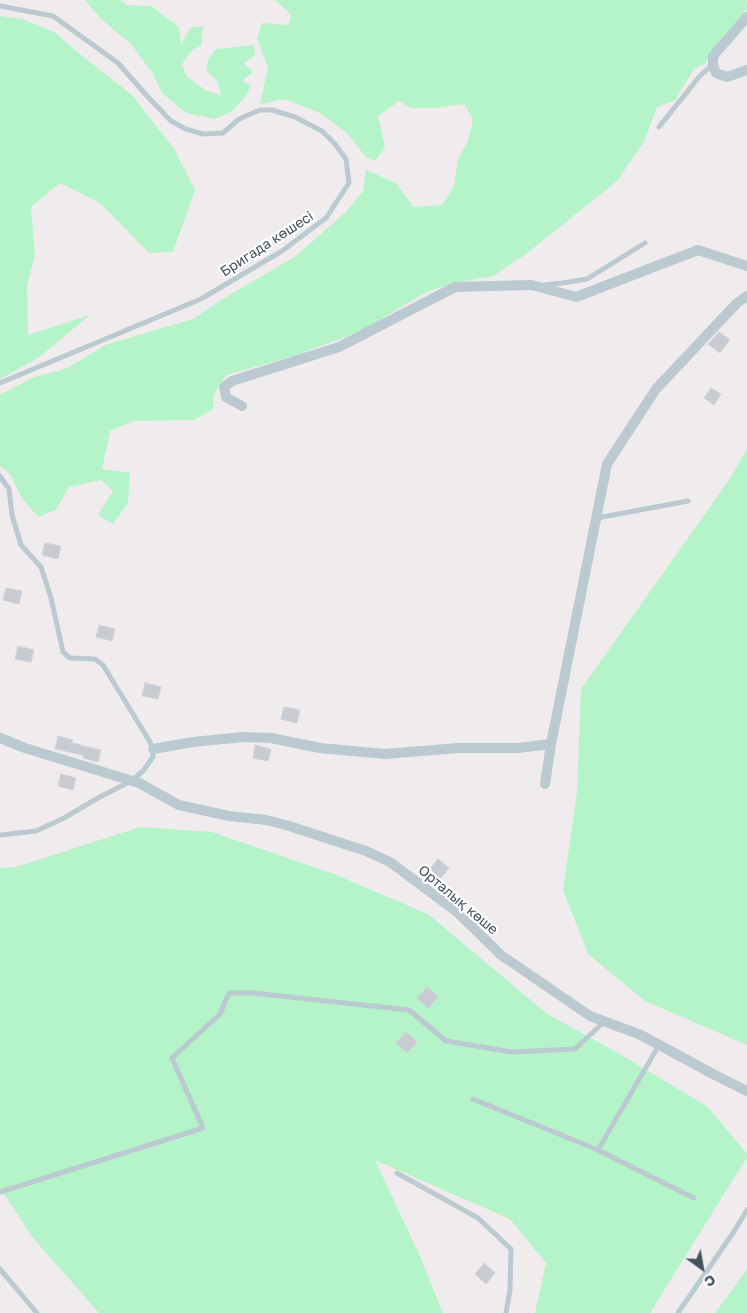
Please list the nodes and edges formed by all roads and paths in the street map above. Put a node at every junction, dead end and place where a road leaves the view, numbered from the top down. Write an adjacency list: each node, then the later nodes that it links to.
1 (0, 6): 10 (lane, Бригада көшесі)
2 (747, 17): 3 (street)
3 (713, 65): 4 (street); 5 (lane)
4 (747, 70)
5 (658, 126)
6 (645, 243): 8 (lane)
7 (747, 266): 8 (street)
8 (532, 285): 11 (street)
9 (747, 296): 14 (street)
10 (0, 383)
11 (242, 406)
12 (0, 476): 17 (lane)
13 (688, 502): 14 (lane)
14 (596, 518): 16 (street)
15 (0, 738): 18 (street, Орталық көше)
16 (550, 744): 17 (street); 19 (street)
17 (153, 749): 18 (lane)
18 (131, 781): 20 (lane); 21 (street, Орталық көше)
19 (545, 784)
20 (0, 835)
21 (604, 1022): 22 (street, Орталық көше); 27 (lane)
22 (659, 1045): 23 (street, Орталық көше); 25 (lane)
23 (747, 1090)
24 (474, 1099): 25 (lane)
25 (598, 1150): 28 (lane)
26 (397, 1173): 32 (lane)
27 (0, 1192)
28 (694, 1198)
29 (747, 1210): 33 (lane)
30 (0, 1269): 31 (lane)
31 (37, 1313)
32 (506, 1313)
33 (678, 1313)

